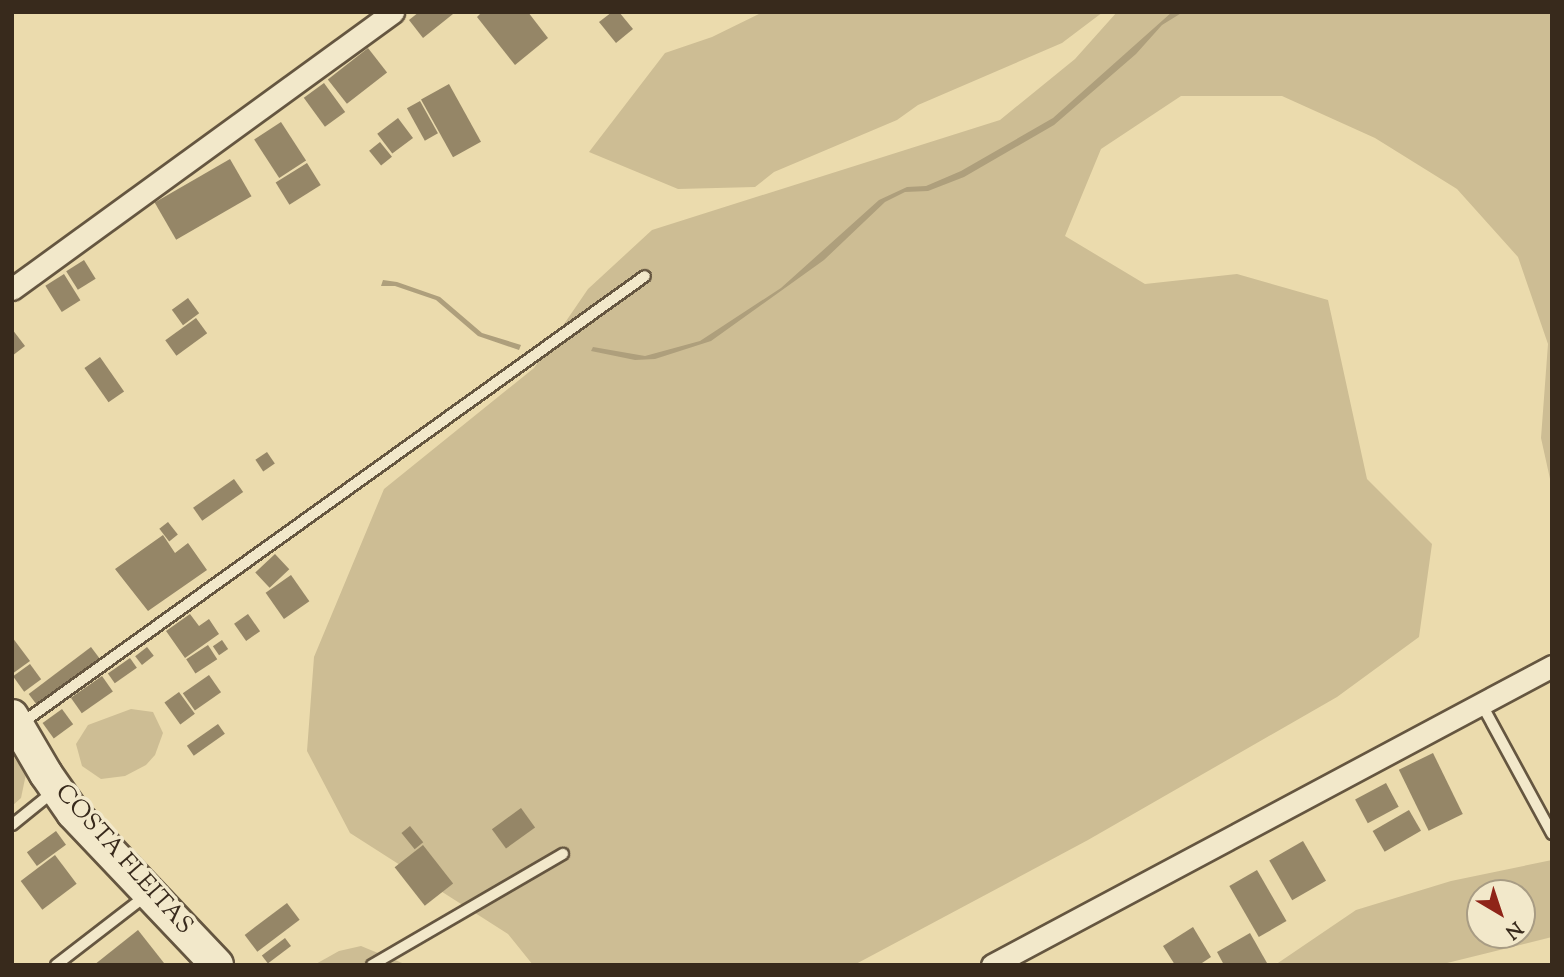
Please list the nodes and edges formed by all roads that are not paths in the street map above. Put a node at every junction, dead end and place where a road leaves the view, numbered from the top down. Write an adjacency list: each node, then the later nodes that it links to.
1 (393, 12): 3 (street)
2 (645, 276): 6 (lane)
3 (12, 289)
4 (1552, 666): 5 (street)
5 (1481, 704): 9 (lane); 15 (street)
6 (15, 721): 7 (main road, COSTA FLEITAS)
7 (56, 789): 8 (lane); 11 (main road, COSTA FLEITAS)
8 (12, 825)
9 (1552, 834)
10 (563, 854): 14 (lane)
11 (149, 893): 12 (lane); 13 (main road, COSTA FLEITAS)
12 (56, 965)
13 (217, 965)
14 (372, 965)
15 (992, 965)

